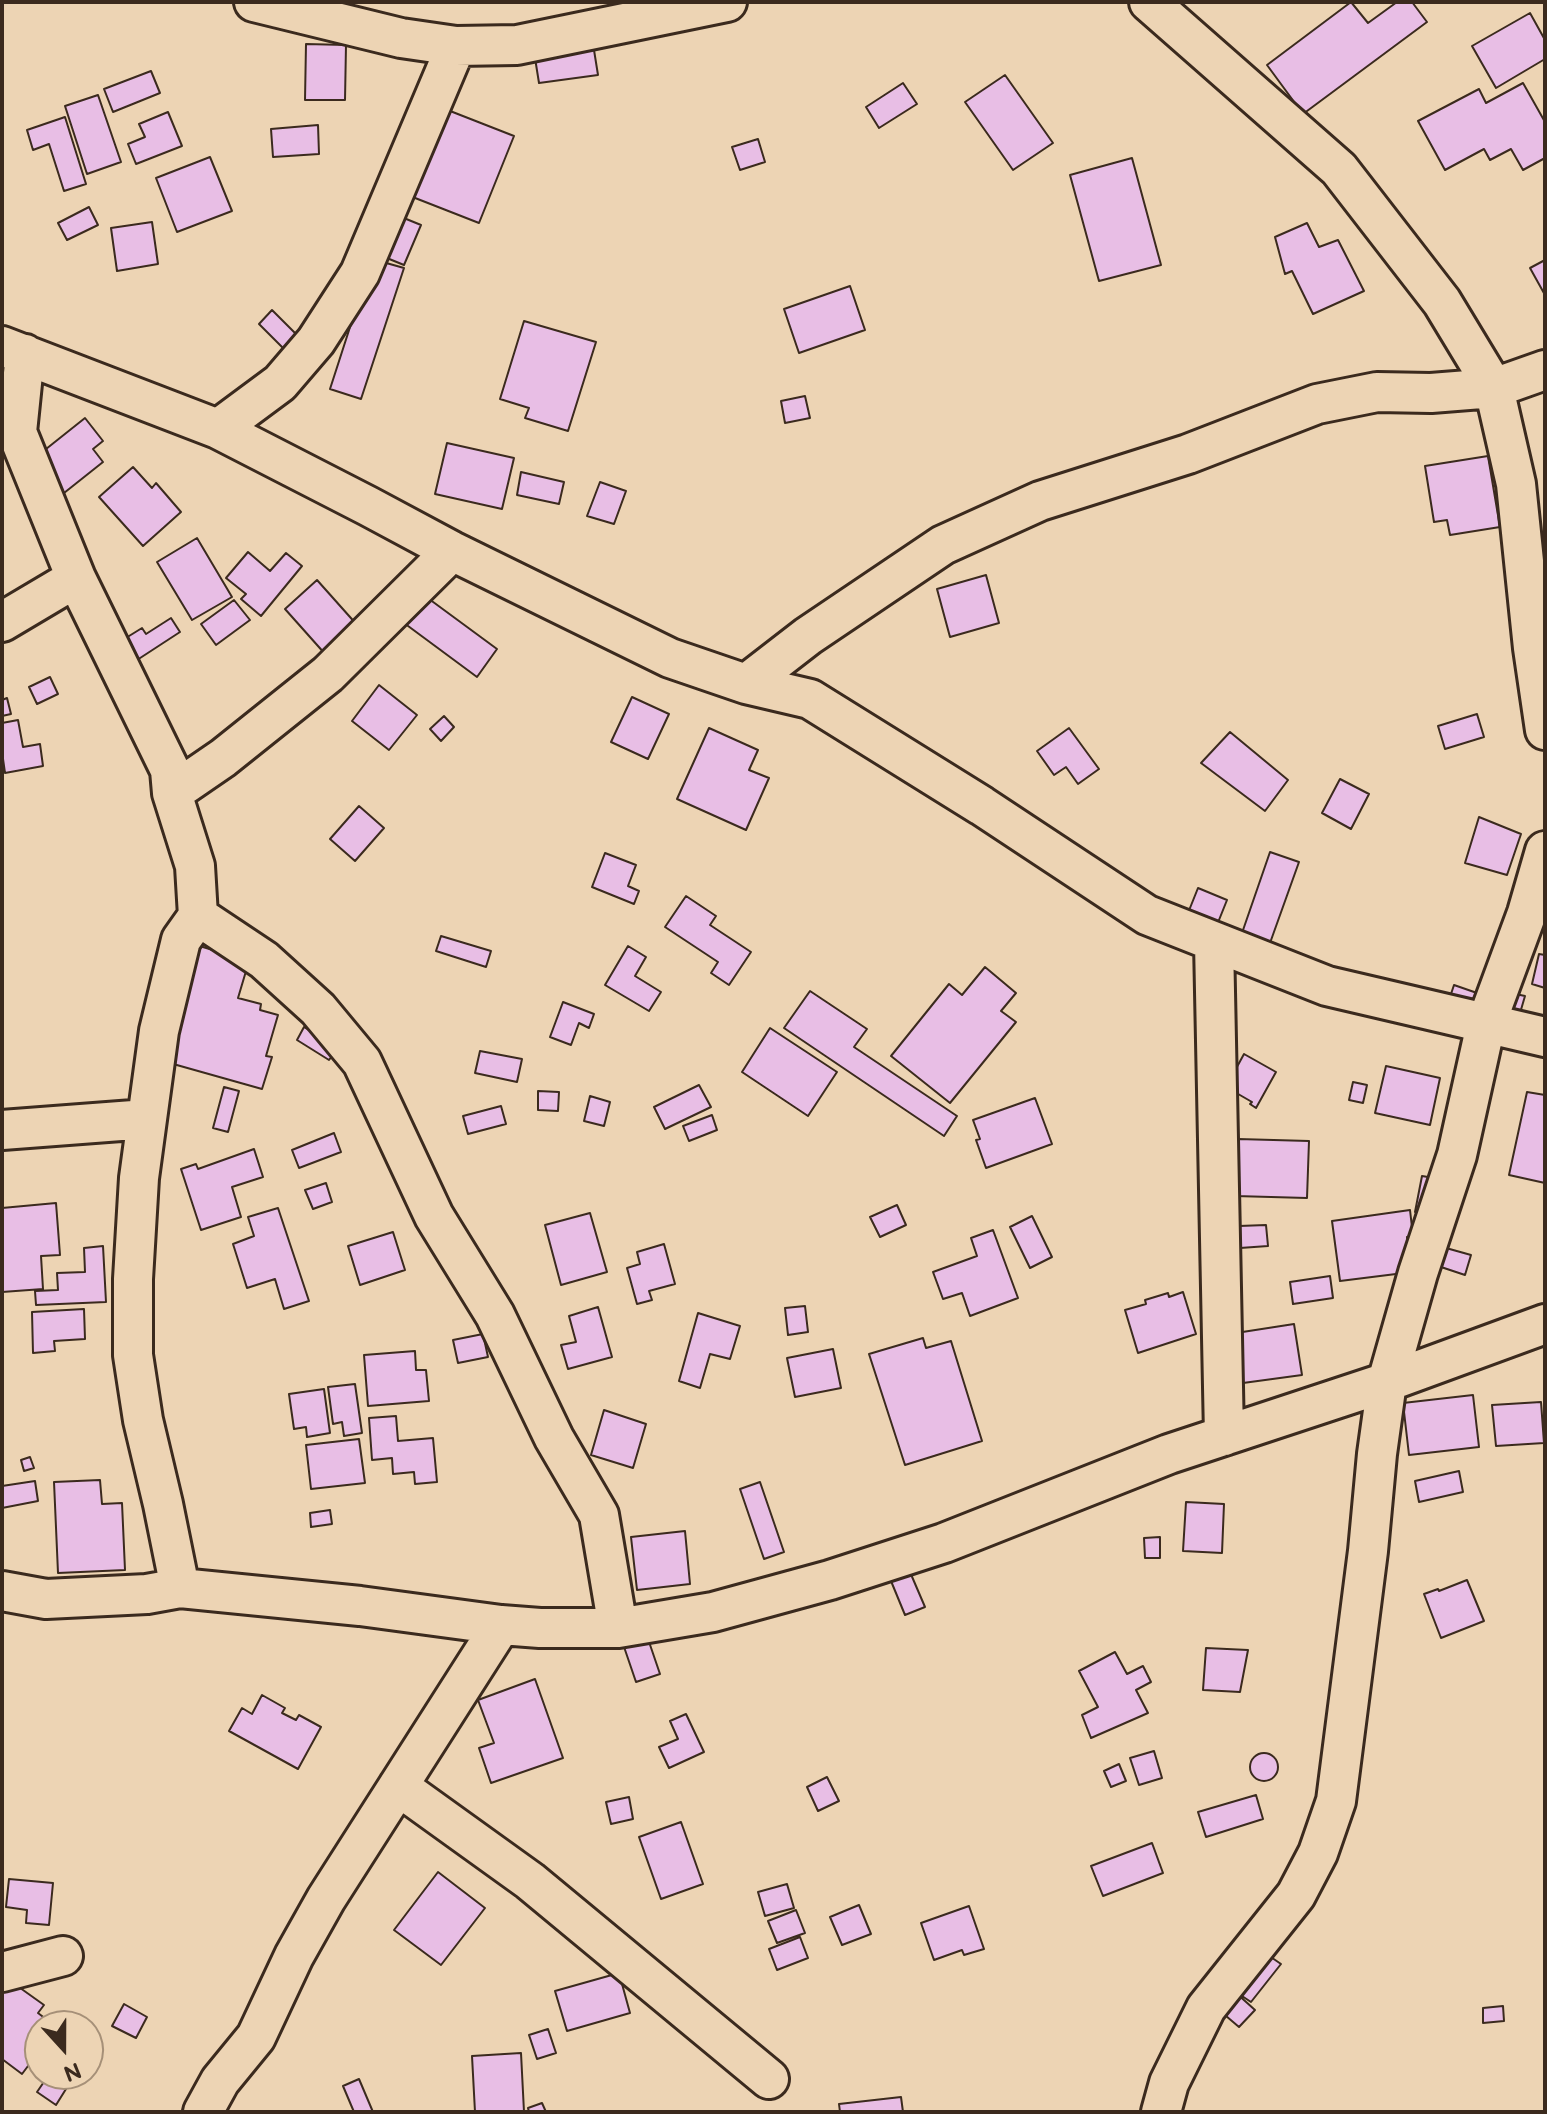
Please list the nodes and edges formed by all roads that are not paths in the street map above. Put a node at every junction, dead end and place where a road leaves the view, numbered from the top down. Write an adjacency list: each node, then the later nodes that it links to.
1 (254, 2): 4 (street)
2 (727, 2): 4 (street)
3 (1149, 2): 7 (street)
4 (456, 46): 8 (street)
5 (14, 350): 8 (street); 10 (street)
6 (1545, 370): 7 (street)
7 (1494, 388): 12 (street); 13 (street)
8 (218, 429): 9 (street)
9 (452, 551): 12 (street); 14 (street)
10 (76, 578): 11 (street); 14 (street)
11 (2, 622)
12 (746, 684): 17 (street)
13 (1545, 730)
14 (172, 793): 16 (street)
15 (1545, 851): 18 (street)
16 (198, 916): 20 (street); 28 (street)
17 (1214, 942): 18 (street); 24 (street)
18 (1486, 1024): 19 (street); 23 (street)
19 (1545, 1037)
20 (147, 1119): 21 (street); 25 (street)
21 (2, 1130)
22 (1545, 1324): 23 (street)
23 (1387, 1382): 24 (street); 34 (street)
24 (1224, 1436): 28 (street)
25 (180, 1588): 26 (street); 27 (street)
26 (2, 1591)
27 (501, 1625): 28 (street); 29 (street)
28 (618, 1628)
29 (398, 1786): 32 (street); 33 (street)
30 (63, 1956): 31 (street)
31 (2, 1972)
32 (769, 2079)
33 (214, 2102)
34 (1161, 2112)

